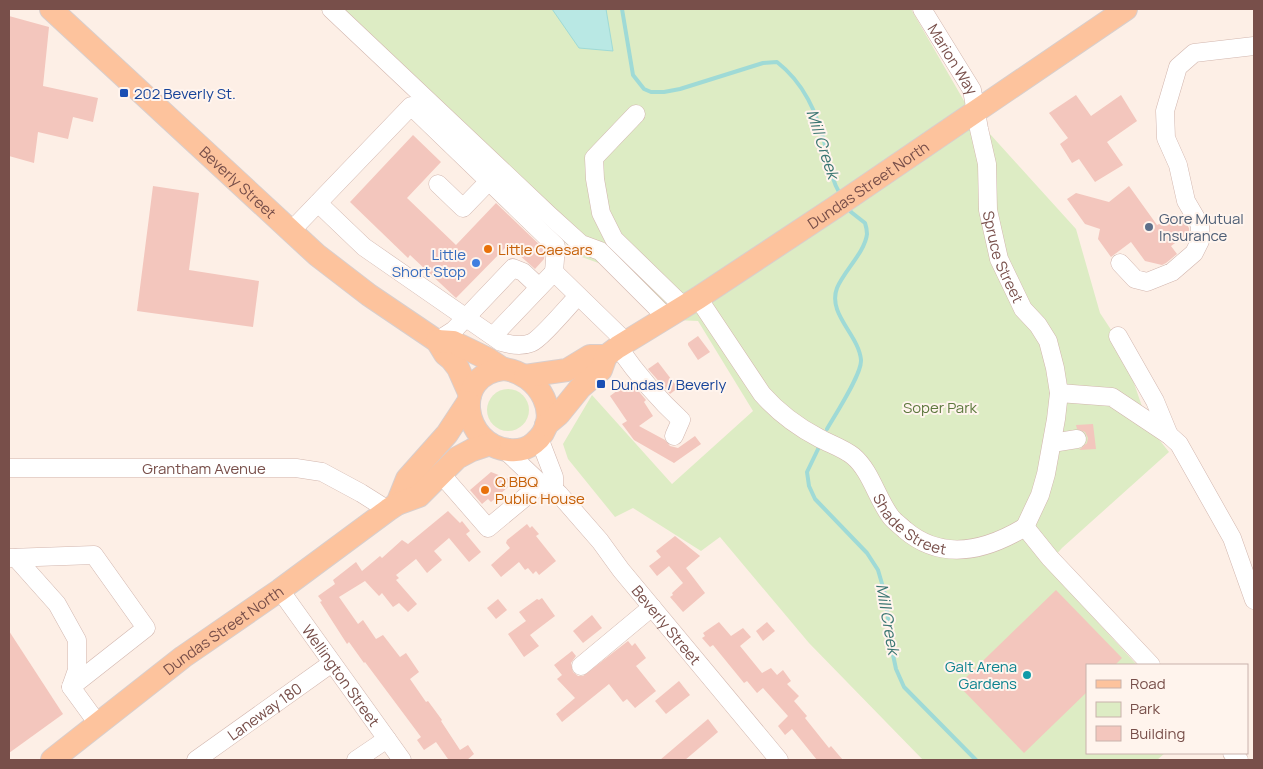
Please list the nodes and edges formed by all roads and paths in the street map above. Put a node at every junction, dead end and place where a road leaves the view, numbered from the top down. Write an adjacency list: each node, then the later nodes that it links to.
1 (51, 9): 11 (main road, Beverly Street)
2 (331, 9): 13 (street)
3 (922, 9): 6 (street, Marion Way)
4 (1126, 9): 6 (main road, Dundas Street North)
5 (1254, 46): 14 (street)
6 (976, 111): 18 (main road, Dundas Street North); 26 (street, Spruce Street)
7 (636, 114): 12 (street)
8 (489, 181): 9 (street); 10 (street); 15 (street)
9 (438, 184)
10 (318, 203): 11 (street); 19 (street)
11 (292, 231): 22 (main road, Beverly Street)
12 (614, 239): 13 (street); 18 (street)
13 (600, 251): 18 (street)
14 (1120, 263)
15 (554, 272): 16 (street); 17 (street)
16 (539, 288): 19 (street); 20 (street)
17 (578, 296): 20 (street); 23 (street)
18 (683, 308): 23 (main road, Dundas Street North); 38 (street, Shade Street)
19 (466, 317): 20 (street); 22 (street)
20 (493, 336)
21 (1118, 336): 29 (street)
22 (437, 340): 24 (main road, Beverly Street); 27 (main road, Beverly Street)
23 (617, 348): 25 (main road, Dundas Street North); 28 (main road, Dundas Street North); 30 (street)
24 (503, 369): 25 (main road); 27 (main road)
25 (525, 376): 28 (main road)
26 (1059, 393): 29 (street); 32 (street, Spruce Street)
27 (469, 399): 33 (main road); 37 (main road)
28 (542, 432): 33 (main road); 36 (street)
29 (1169, 435): 41 (street)
30 (674, 436)
31 (1077, 439): 32 (street)
32 (1052, 443): 38 (street, Spruce Street)
33 (498, 447): 35 (main road, Dundas Street North); 36 (street, Beverly Street)
34 (9, 468): 37 (street, Grantham Avenue)
35 (441, 474): 36 (street); 37 (main road, Dundas Street North)
36 (547, 486): 42 (street, Beverly Street)
37 (393, 507): 40 (main road, Dundas Street North)
38 (1025, 527): 44 (street)
39 (13, 558): 46 (street); 46 (street)
40 (280, 590): 43 (street, Wellington Street); 47 (main road, Dundas Street North)
41 (1254, 600)
42 (652, 607): 45 (street); 53 (street, Beverly Street)
43 (332, 663): 48 (street, Wellington Street); 50 (street, Laneway 180)
44 (1150, 664)
45 (581, 666)
46 (71, 686): 47 (street)
47 (98, 724): 49 (main road, Dundas Street North)
48 (387, 739): 51 (street); 52 (street, Wellington Street)
49 (52, 760)
50 (196, 760)
51 (356, 760)
52 (402, 760)
53 (779, 760)

